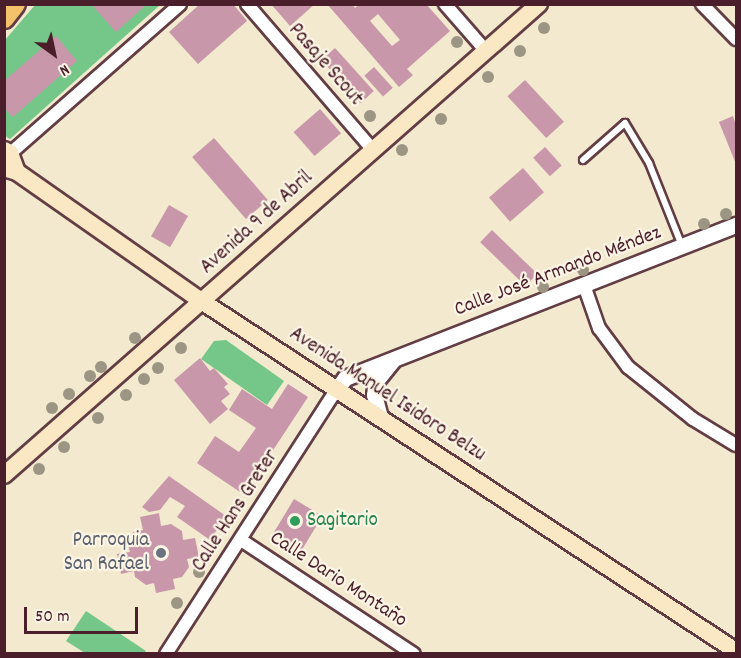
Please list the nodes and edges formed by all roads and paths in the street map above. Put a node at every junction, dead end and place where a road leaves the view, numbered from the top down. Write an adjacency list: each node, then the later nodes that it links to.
1 (15, 4): 7 (highway)
2 (180, 4): 11 (street)
3 (247, 4): 10 (street, Pasaje Scout)
4 (445, 4): 9 (street)
5 (539, 4): 9 (main road, Avenida 9 de Abril)
6 (702, 4): 8 (street)
7 (4, 18)
8 (736, 39)
9 (486, 51): 10 (main road, Avenida 9 de Abril)
10 (373, 150): 16 (main road, Avenida 9 de Abril)
11 (8, 160): 16 (main road, Avenida Manuel Isidoro Belzu)
12 (583, 160): 14 (lane)
13 (736, 225): 14 (street, Calle José Armando Méndez)
14 (682, 246): 15 (street, Calle José Armando Méndez)
15 (584, 285): 17 (street, Calle José Armando Méndez); 20 (street)
16 (203, 302): 18 (main road, Avenida Manuel Isidoro Belzu); 21 (main road, Avenida 9 de Abril)
17 (396, 358): 18 (street, Calle José Armando Méndez); 19 (street, Calle José Armando Méndez)
18 (338, 389): 19 (main road, Avenida Manuel Isidoro Belzu); 22 (street, Calle Hans Greter)
19 (380, 417): 23 (main road, Avenida Manuel Isidoro Belzu)
20 (736, 446)
21 (4, 475)
22 (241, 540): 24 (street, Calle Hans Greter); 25 (street, Calle Dario Montaño)
23 (736, 651)
24 (166, 654)
25 (414, 654)

